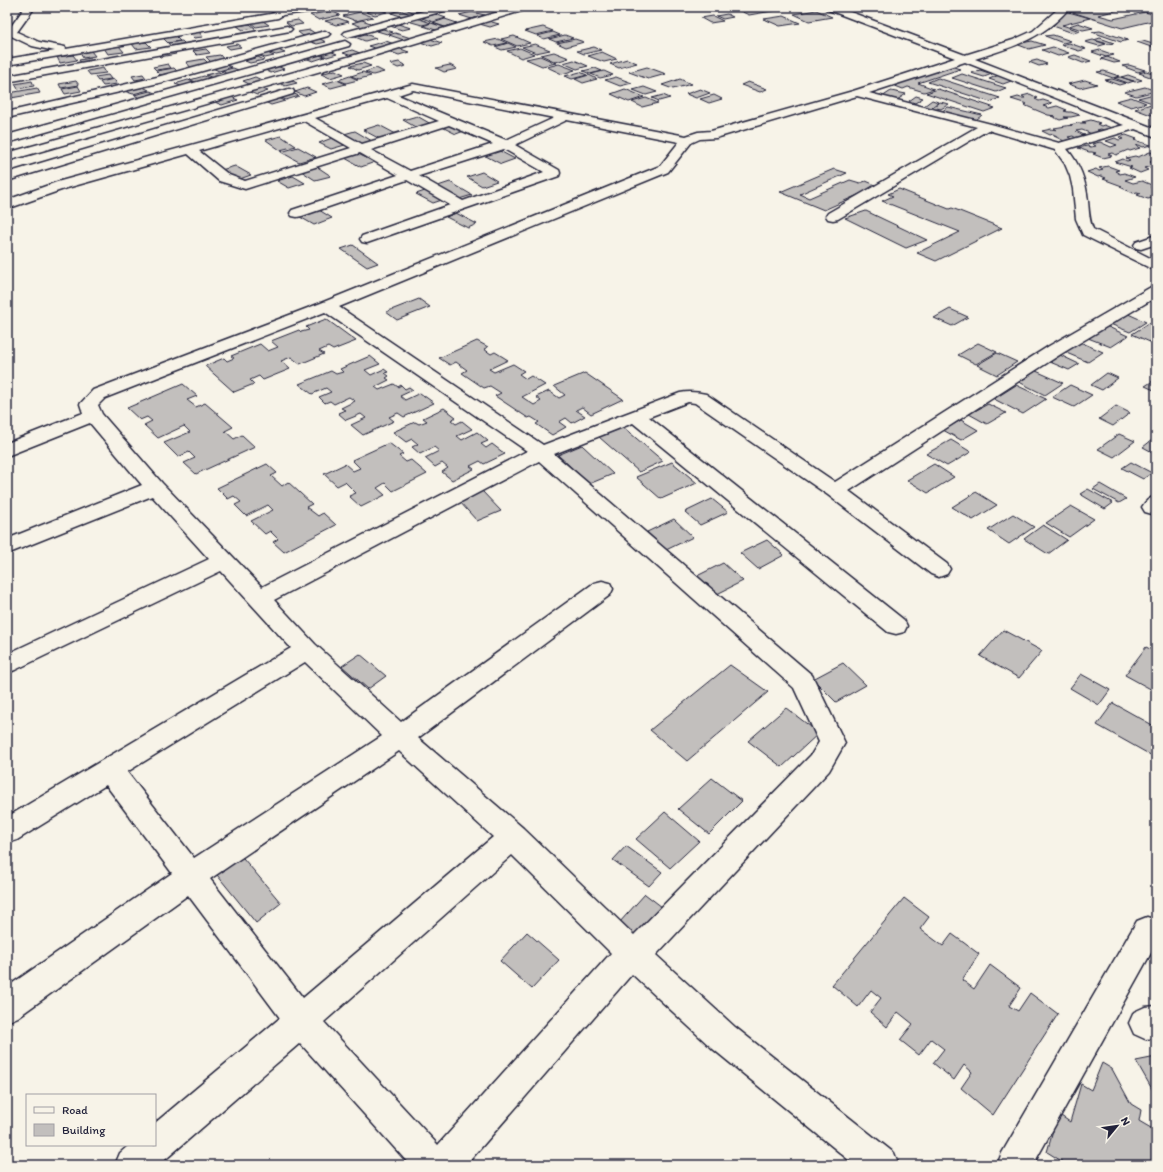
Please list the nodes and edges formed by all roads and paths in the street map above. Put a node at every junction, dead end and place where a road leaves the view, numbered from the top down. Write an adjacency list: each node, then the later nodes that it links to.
1 (30, 7): 16 (street)
2 (271, 7): 10 (street)
3 (324, 7): 10 (street)
4 (525, 7): 12 (street)
5 (830, 7): 17 (street)
6 (843, 7): 17 (street)
7 (1051, 7): 17 (street)
8 (1065, 7): 17 (street)
9 (433, 9): 11 (street); 24 (street)
10 (285, 13): 15 (street)
11 (453, 13): 12 (street)
12 (473, 22): 27 (street)
13 (287, 28): 18 (street)
14 (325, 34): 21 (street)
15 (122, 42): 16 (street); 18 (street)
16 (72, 51): 19 (street)
17 (965, 55): 23 (street); 25 (street); 33 (street); 35 (street)
18 (136, 56): 20 (street); 21 (street)
19 (7, 62)
20 (7, 79)
21 (159, 80): 24 (street); 29 (street)
22 (299, 90): 28 (street)
23 (844, 90): 25 (street); 38 (street)
24 (182, 91): 27 (street); 39 (street)
25 (857, 93): 34 (street); 38 (street)
26 (387, 94): 30 (street); 31 (street); 32 (street)
27 (203, 101): 28 (street); 44 (street)
28 (226, 112): 36 (street); 46 (street)
29 (7, 115)
30 (305, 117): 36 (street); 43 (street)
31 (565, 117): 38 (street); 40 (street)
32 (450, 122): 40 (street); 43 (street)
33 (1136, 125): 37 (street); 41 (street)
34 (987, 126): 41 (street); 50 (street)
35 (1156, 126)
36 (261, 129): 42 (street)
37 (1156, 133)
38 (692, 138): 56 (street)
39 (7, 139)
40 (506, 145): 45 (street); 48 (street)
41 (1059, 147): 54 (street)
42 (191, 150): 43 (street); 47 (street)
43 (361, 150): 45 (street)
44 (7, 156)
45 (408, 176): 48 (street); 49 (street)
46 (7, 177)
47 (7, 205)
48 (462, 206): 51 (street)
49 (297, 213)
50 (833, 216)
51 (367, 239)
52 (1156, 239): 53 (street)
53 (1141, 245)
54 (1156, 267)
55 (1156, 290): 62 (street)
56 (327, 306): 57 (street); 60 (street)
57 (93, 415): 59 (street); 61 (street)
58 (637, 417): 60 (street); 62 (street); 68 (street)
59 (7, 450)
60 (541, 452): 67 (street); 77 (street)
61 (155, 487): 63 (street); 64 (street)
62 (836, 491): 65 (street)
63 (7, 547)
64 (223, 561): 67 (street); 70 (street)
65 (939, 569)
66 (602, 589): 71 (street)
67 (258, 599): 69 (street)
68 (896, 626)
69 (307, 650): 71 (street); 72 (street)
70 (10, 656)
71 (400, 737): 74 (street); 75 (street)
72 (109, 769): 73 (street); 75 (street)
73 (7, 831)
74 (513, 837): 77 (street); 79 (street)
75 (190, 877): 78 (street); 79 (street)
76 (1147, 932): 86 (street)
77 (631, 953): 84 (street); 85 (street)
78 (7, 1006)
79 (302, 1021): 80 (street); 83 (street)
80 (156, 1145)
81 (154, 1146): 82 (street)
82 (132, 1165)
83 (433, 1165)
84 (443, 1165)
85 (882, 1165)
86 (1014, 1165)

